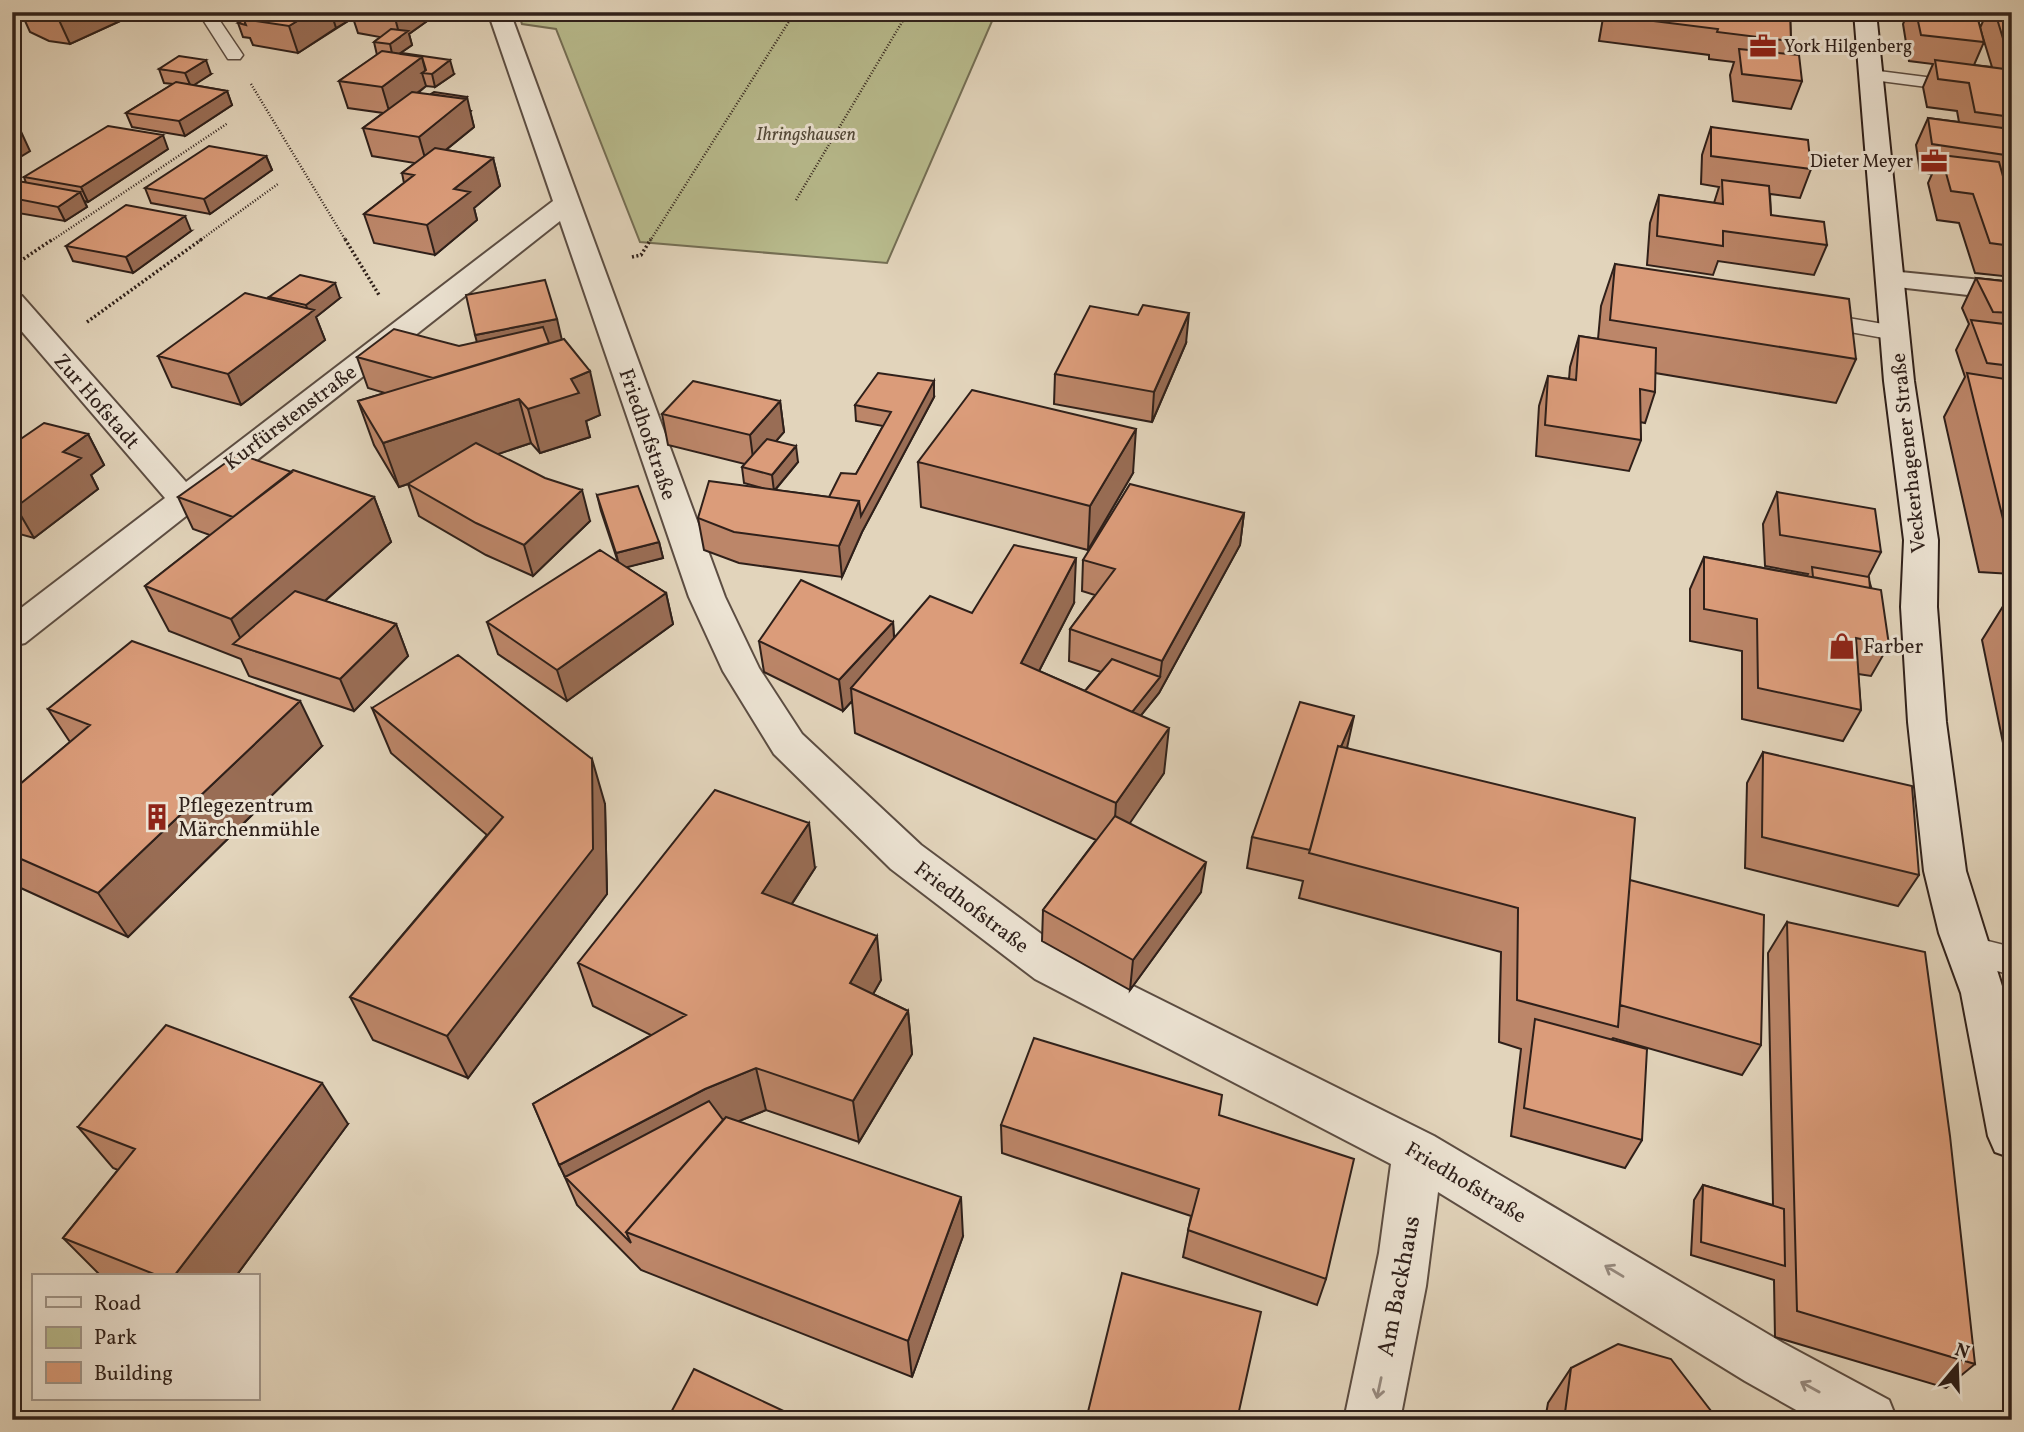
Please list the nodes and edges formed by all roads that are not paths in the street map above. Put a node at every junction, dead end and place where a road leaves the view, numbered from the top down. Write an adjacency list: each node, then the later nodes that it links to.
1 (206, 12): 6 (lane)
2 (499, 12): 9 (street, Friedhofstraße)
3 (1865, 12): 7 (street, Veckerhagener Straße)
4 (1891, 12): 5 (street)
5 (2012, 24)
6 (234, 55)
7 (1871, 75): 8 (lane); 10 (street, Veckerhagener Straße)
8 (2012, 93)
9 (568, 202): 15 (street, Kurfürstenstraße); 20 (street, Friedhofstraße)
10 (1890, 279): 11 (street); 14 (street, Veckerhagener Straße)
11 (2012, 292)
12 (12, 302): 15 (street, Zur Hofstadt)
13 (1790, 312): 14 (lane)
14 (1895, 333): 17 (street, Veckerhagener Straße)
15 (183, 499): 16 (street, Kurfürstenstraße)
16 (12, 634)
17 (1968, 950): 18 (lane); 19 (street, Veckerhagener Straße)
18 (2012, 961)
19 (2012, 1136)
20 (1417, 1152): 21 (street, Am Backhaus, one-way to 21); 22 (street, Friedhofstraße, one-way to 20)
21 (1372, 1420)
22 (1869, 1420)

